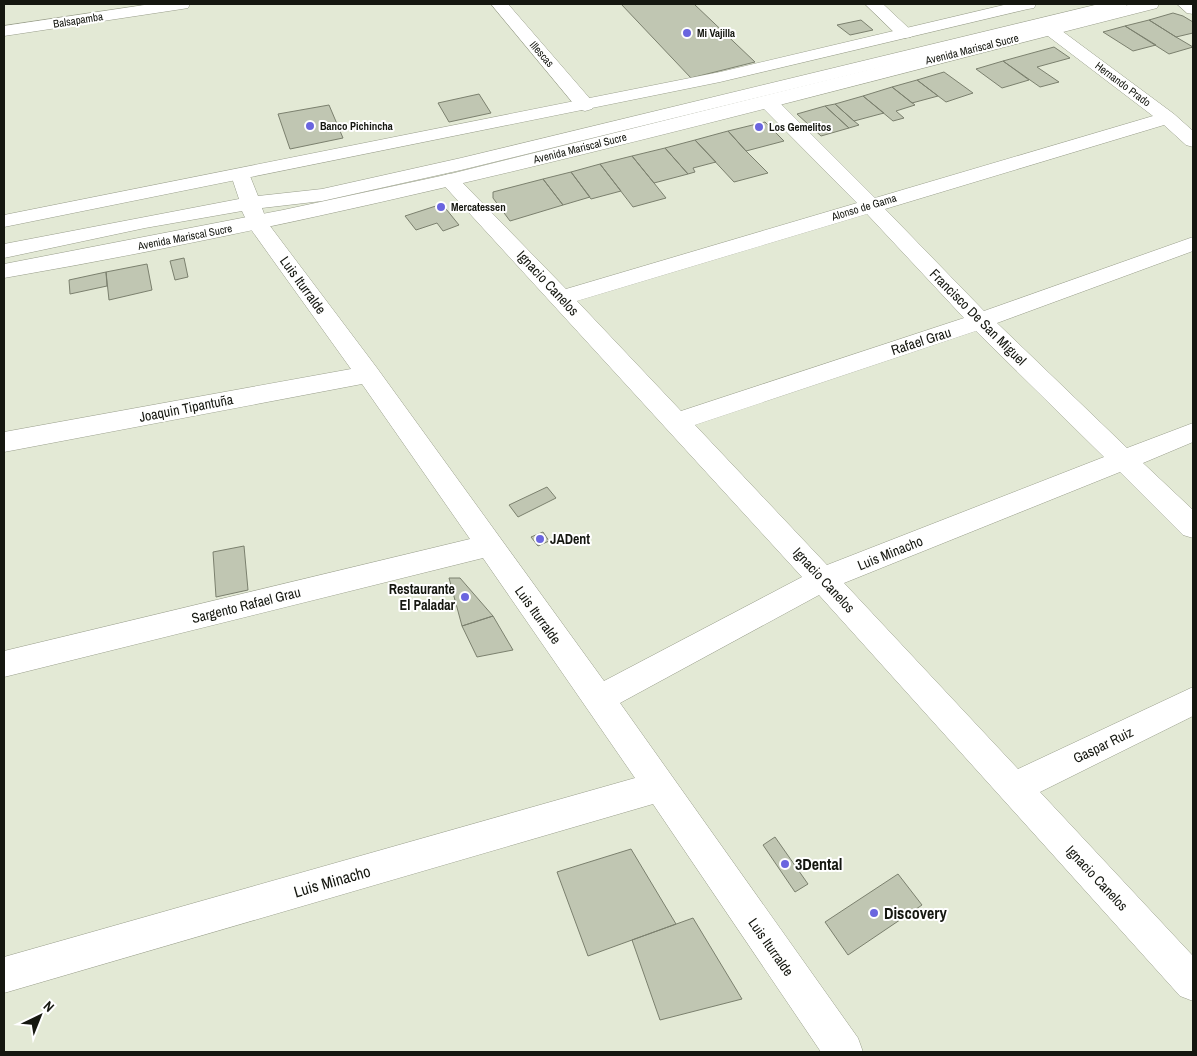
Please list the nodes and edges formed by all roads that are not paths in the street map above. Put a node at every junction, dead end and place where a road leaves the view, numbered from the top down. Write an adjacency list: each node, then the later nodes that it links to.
1 (64, 4): 11 (street)
2 (182, 4): 11 (street, Balsapamba)
3 (499, 4): 16 (street, Illescas)
4 (873, 4): 14 (street)
5 (1028, 4): 14 (street, Avenida Mariscal Sucre)
6 (1060, 4): 19 (street)
7 (1118, 4): 22 (street)
8 (1151, 4): 12 (street, Avenida Mariscal Sucre)
9 (1185, 4): 10 (street)
10 (1193, 9)
11 (66, 21): 13 (street, Balsapamba)
12 (1050, 29): 15 (street, Avenida Mariscal Sucre); 17 (street, Hernando Prado)
13 (4, 31)
14 (905, 33): 16 (street, Avenida Mariscal Sucre)
15 (768, 102): 21 (street, Avenida Mariscal Sucre); 23 (street, Francisco De San Miguel)
16 (585, 105): 22 (street, Avenida Mariscal Sucre)
17 (1167, 118): 18 (street, Hernando Prado); 23 (street, Alonso de Gama)
18 (1193, 141)
19 (354, 170)
20 (315, 178): 22 (street)
21 (449, 180): 22 (street, Avenida Mariscal Sucre); 29 (street, Ignacio Canelos)
22 (249, 198): 24 (street, Avenida Mariscal Sucre); 25 (street); 27 (street); 28 (street, Avenida Mariscal Sucre); 31 (street, Luis Iturralde)
23 (870, 205): 29 (street, Alonso de Gama); 30 (street, Francisco De San Miguel)
24 (4, 221)
25 (4, 236)
26 (1193, 244): 30 (street, Rafael Grau)
27 (4, 251)
28 (4, 271)
29 (562, 298): 32 (street, Ignacio Canelos)
30 (980, 321): 32 (street, Rafael Grau); 35 (street, Francisco De San Miguel)
31 (368, 374): 34 (street, Joaquin Tipantuña); 37 (street, Luis Iturralde)
32 (676, 422): 38 (street, Ignacio Canelos)
33 (1193, 432): 35 (street, Luis Minacho)
34 (4, 442)
35 (1124, 459): 36 (street, Francisco De San Miguel); 38 (street, Luis Minacho)
36 (1193, 527)
37 (488, 546): 39 (street, Sargento Rafael Grau); 40 (street, Luis Iturralde)
38 (824, 579): 40 (street, Luis Minacho); 43 (street, Ignacio Canelos)
39 (4, 664)
40 (599, 699): 42 (street, Luis Iturralde)
41 (1193, 701): 43 (street, Gaspar Ruiz)
42 (660, 786): 44 (street, Luis Minacho); 46 (street, Luis Iturralde)
43 (1014, 788): 45 (street, Ignacio Canelos)
44 (4, 975)
45 (1193, 983)
46 (844, 1052)

